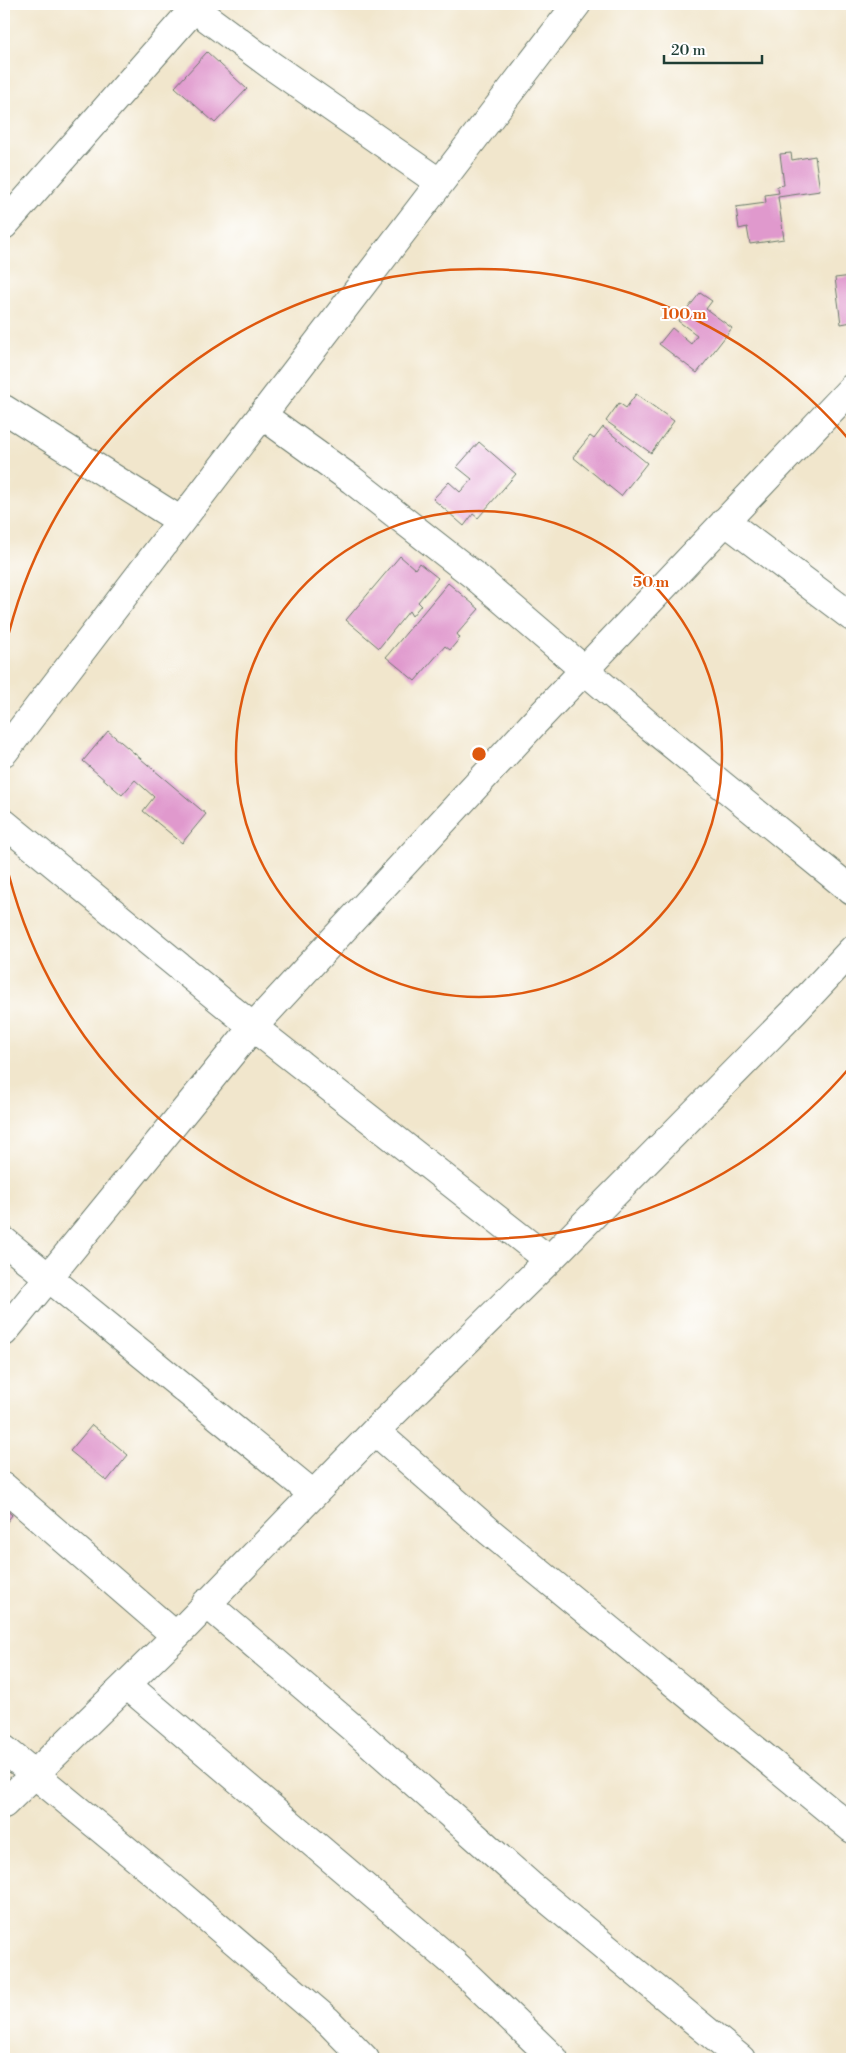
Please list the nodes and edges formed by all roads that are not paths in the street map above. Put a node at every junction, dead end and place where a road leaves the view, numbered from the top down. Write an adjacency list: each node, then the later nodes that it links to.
1 (577, 4): 3 (street)
2 (193, 5): 3 (street); 4 (street)
3 (440, 183): 7 (street)
4 (4, 225)
5 (852, 388): 9 (street)
6 (4, 409): 8 (street)
7 (262, 415): 8 (street); 11 (street)
8 (181, 521): 12 (street)
9 (725, 522): 10 (street); 11 (street)
10 (852, 617)
11 (585, 670): 14 (street); 16 (street)
12 (4, 752)
13 (4, 824): 16 (street)
14 (852, 891)
15 (852, 950): 18 (street)
16 (253, 1027): 18 (street); 19 (street)
17 (4, 1241): 19 (street)
18 (549, 1260): 21 (street)
19 (48, 1277): 20 (street); 23 (street)
20 (4, 1332)
21 (375, 1431): 23 (street); 30 (street)
22 (4, 1487): 25 (street)
23 (313, 1494): 24 (street)
24 (206, 1603): 25 (street); 33 (street)
25 (176, 1636): 26 (street)
26 (127, 1685): 28 (street); 32 (street)
27 (4, 1749): 28 (street)
28 (34, 1774): 29 (street); 31 (street)
29 (4, 1804)
30 (852, 1830)
31 (365, 2059)
32 (554, 2059)
33 (741, 2059)

